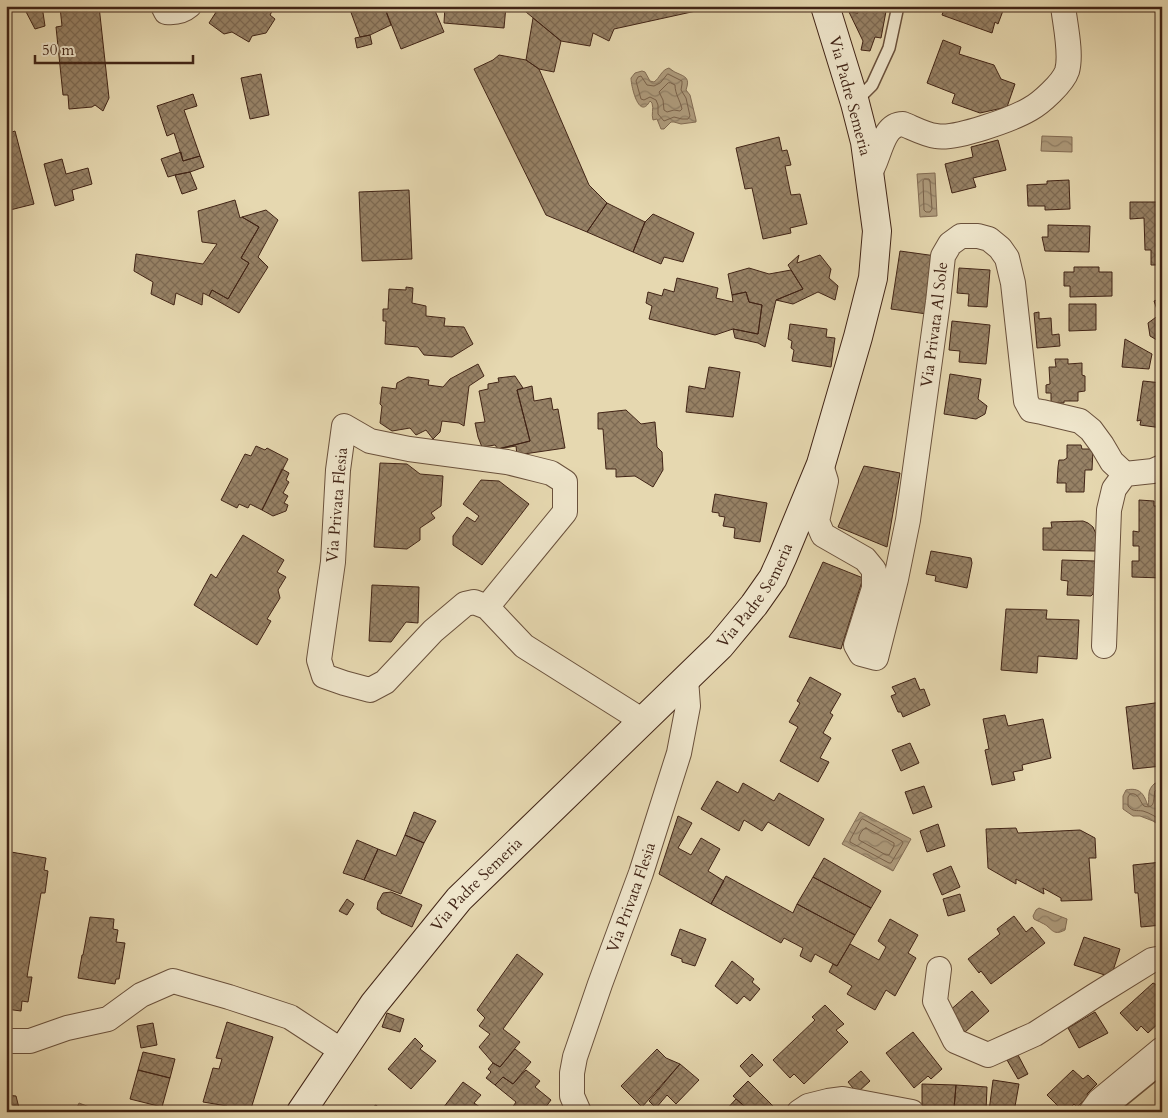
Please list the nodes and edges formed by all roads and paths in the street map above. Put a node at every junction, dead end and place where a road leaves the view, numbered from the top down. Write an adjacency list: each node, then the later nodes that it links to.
1 (162, 6): 2 (street)
2 (189, 6)
3 (825, 6): 6 (main road, Via Padre Semeria)
4 (898, 6): 6 (lane)
5 (1063, 6): 7 (street)
6 (855, 103): 7 (main road, Via Padre Semeria)
7 (869, 174): 8 (main road, Via Padre Semeria)
8 (821, 464): 10 (street, Via Privata Al Sole); 13 (main road, Via Padre Semeria)
9 (1162, 467): 10 (street)
10 (1124, 474): 12 (street)
11 (487, 607): 11 (street, Via Privata Flesia); 14 (street)
12 (1104, 646)
13 (686, 679): 14 (main road, Via Padre Semeria); 22 (street, Via Privata Flesia)
14 (643, 721): 19 (main road, Via Padre Semeria)
15 (1162, 958): 16 (street)
16 (939, 969)
17 (6, 1041): 19 (street)
18 (1162, 1049): 25 (street)
19 (342, 1051): 21 (main road, Via Padre Semeria)
20 (1162, 1068): 26 (lane)
21 (301, 1112)
22 (579, 1112)
23 (799, 1112): 24 (street)
24 (912, 1112)
25 (1091, 1112)
26 (1108, 1112)

